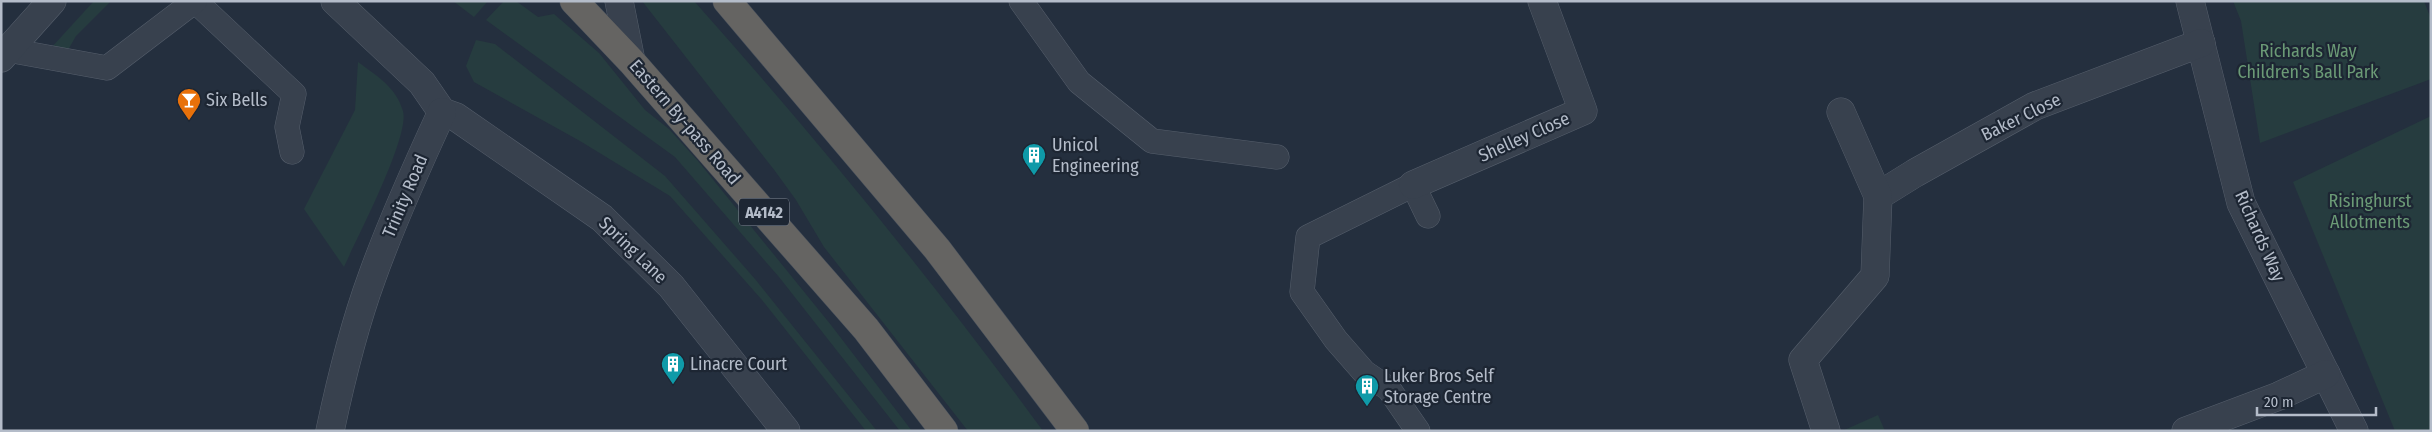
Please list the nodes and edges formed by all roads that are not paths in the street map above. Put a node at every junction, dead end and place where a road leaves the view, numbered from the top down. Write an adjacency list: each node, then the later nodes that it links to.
1 (52, 1): 11 (street)
2 (195, 1): 11 (lane); 15 (lane)
3 (335, 1): 13 (street)
4 (574, 1): 12 (highway, Eastern By-pass Road / A4142)
5 (619, 1): 12 (street)
6 (727, 1): 24 (highway)
7 (1021, 1): 16 (lane)
8 (1542, 1): 17 (street, Shelley Close)
9 (2190, 1): 10 (street, Richards Way)
10 (2201, 43): 18 (street, Baker Close); 20 (street, Richards Way)
11 (4, 54)
12 (631, 61): 23 (highway, Eastern By-pass Road / A4142)
13 (442, 112): 21 (street, Trinity Road); 22 (street, Spring Lane)
14 (1841, 112): 18 (street)
15 (292, 152)
16 (1277, 157)
17 (1413, 185): 19 (lane); 25 (lane)
18 (1878, 196): 26 (street)
19 (1428, 216)
20 (2326, 374): 27 (street); 28 (street, Richards Way)
21 (330, 431)
22 (786, 431)
23 (944, 431)
24 (1075, 431)
25 (1418, 431)
26 (1826, 431)
27 (2186, 431)
28 (2354, 431)

